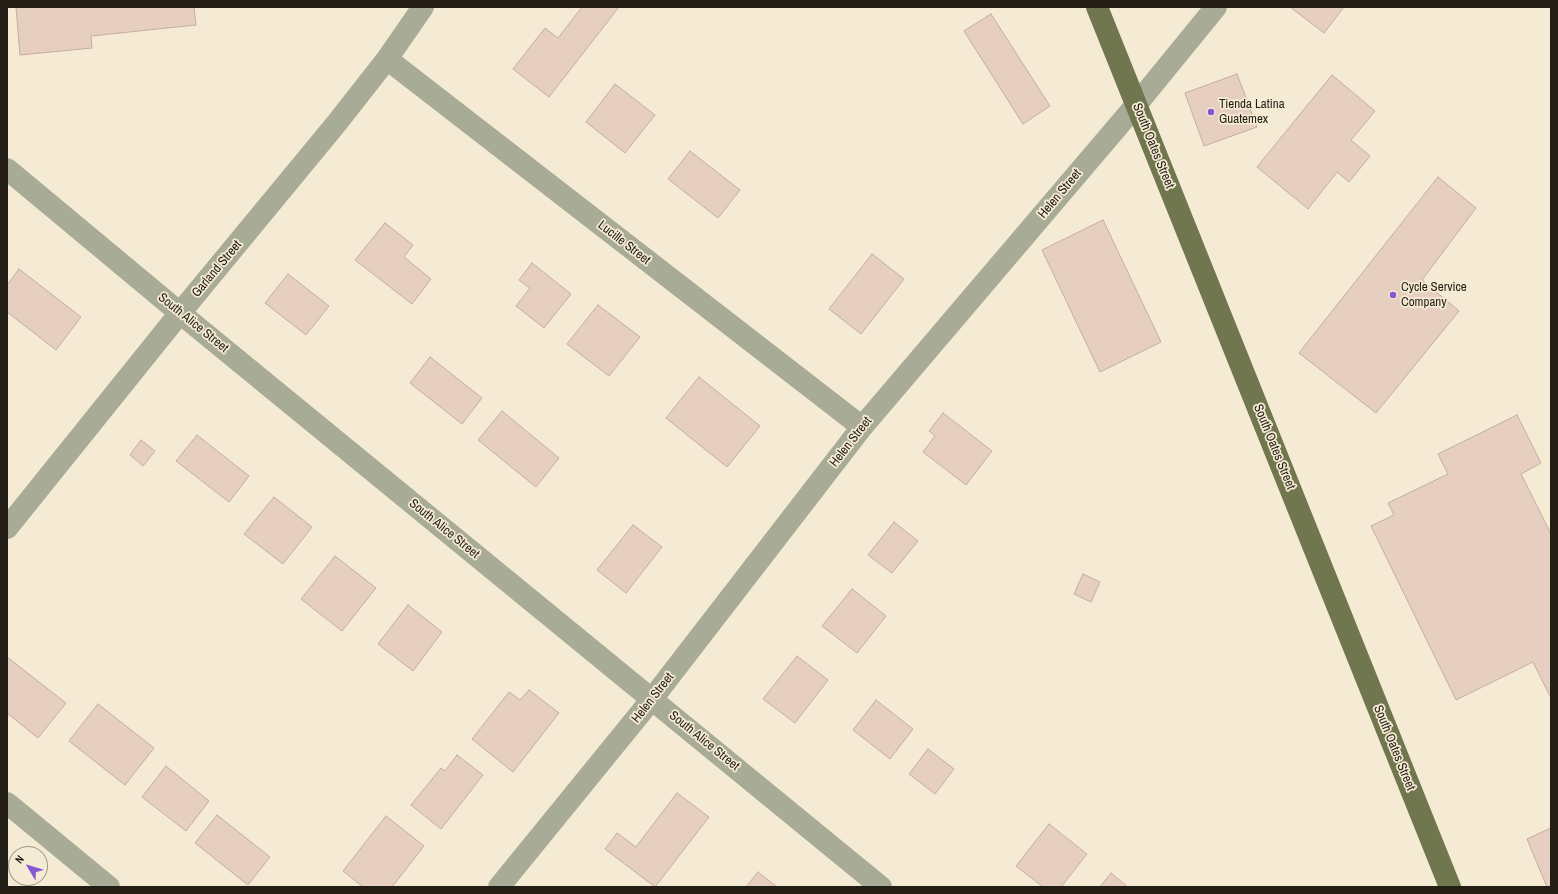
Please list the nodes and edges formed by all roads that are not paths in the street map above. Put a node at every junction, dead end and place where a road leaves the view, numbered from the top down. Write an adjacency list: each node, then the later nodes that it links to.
1 (423, 7): 4 (street, Garland Street)
2 (1097, 7): 5 (main road, South Oates Street)
3 (1216, 7): 5 (street, Helen Street)
4 (387, 59): 7 (street, Garland Street); 8 (street, Lucille Street)
5 (1136, 105): 8 (street, Helen Street); 15 (main road, South Oates Street)
6 (7, 169): 7 (street, South Alice Street)
7 (180, 313): 9 (street, Garland Street); 10 (street, South Alice Street)
8 (862, 427): 10 (street, Helen Street)
9 (7, 528)
10 (652, 699): 13 (street, Helen Street); 14 (street, South Alice Street)
11 (7, 803): 12 (street)
12 (109, 887)
13 (499, 887)
14 (881, 887)
15 (1450, 887)

